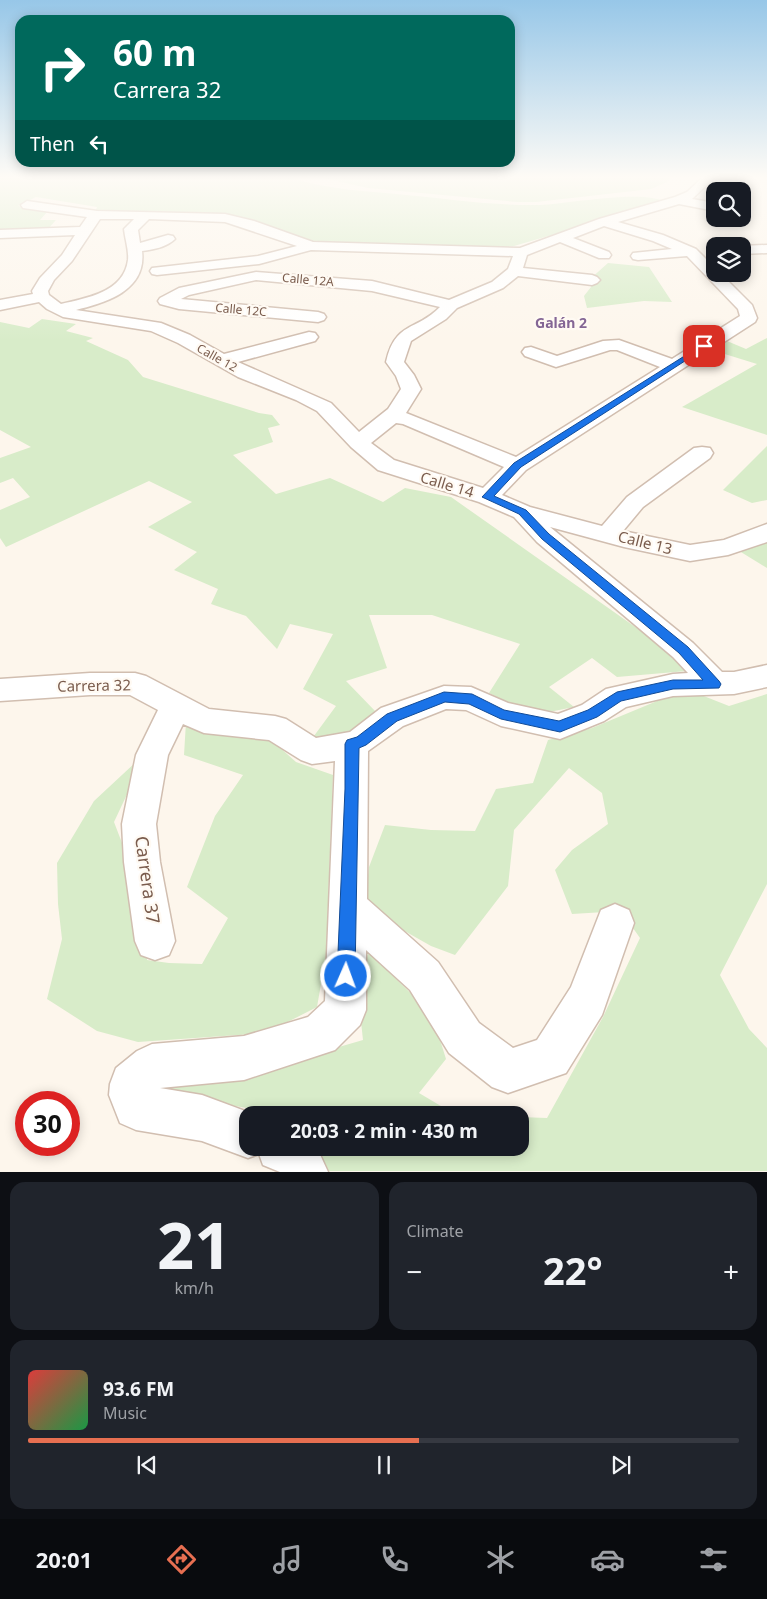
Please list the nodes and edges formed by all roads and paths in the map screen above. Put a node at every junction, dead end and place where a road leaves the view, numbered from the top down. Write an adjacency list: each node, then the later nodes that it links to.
1 (48, 232): 7 (street)
2 (83, 232): 23 (street)
3 (131, 232): 11 (street)
4 (270, 232): 10 (street)
5 (575, 232): 8 (street)
6 (646, 232): 15 (street)
7 (0, 234)
8 (559, 237): 14 (street); 16 (street)
9 (168, 239): 11 (street)
10 (310, 246): 14 (street); 18 (street)
11 (134, 248): 27 (street)
12 (751, 250): 13 (street)
13 (767, 250)
14 (521, 252): 20 (street)
15 (699, 252): 17 (street); 32 (street)
16 (604, 255)
17 (638, 256)
18 (259, 260): 19 (street); 22 (street)
19 (156, 271)
20 (514, 272): 21 (street); 26 (street)
21 (592, 280)
22 (254, 293): 24 (street, Calle 12C); 24 (street, Calle 12A); 26 (street, Calle 12A); 28 (street, Calle 12C)
23 (42, 297): 25 (street); 27 (street)
24 (172, 302)
25 (0, 305)
26 (451, 305): 33 (street)
27 (59, 310): 31 (street, Calle 12)
28 (318, 317)
29 (309, 337): 31 (street)
30 (531, 352): 32 (street)
31 (223, 360): 34 (street, Calle 12)
32 (675, 366): 36 (street)
33 (393, 417): 34 (street); 36 (street)
34 (358, 443): 37 (street, Calle 14)
35 (702, 453): 40 (street)
36 (518, 465): 37 (street)
37 (487, 497): 38 (street, Calle 14)
38 (522, 512): 40 (street, Calle 13); 42 (street, Calle 14)
39 (767, 531): 40 (street, Calle 13)
40 (608, 534)
41 (767, 676): 42 (street, Carrera 32)
42 (715, 684): 45 (street, Carrera 32)
43 (0, 690): 44 (street, Carrera 32)
44 (176, 705): 45 (street, Carrera 32); 48 (street, Carrera 37)
45 (352, 744): 46 (street)
46 (348, 907): 47 (street); 49 (street)
47 (615, 923)
48 (155, 941)
49 (239, 1132)
50 (297, 1156): 51 (street)
51 (304, 1172)

